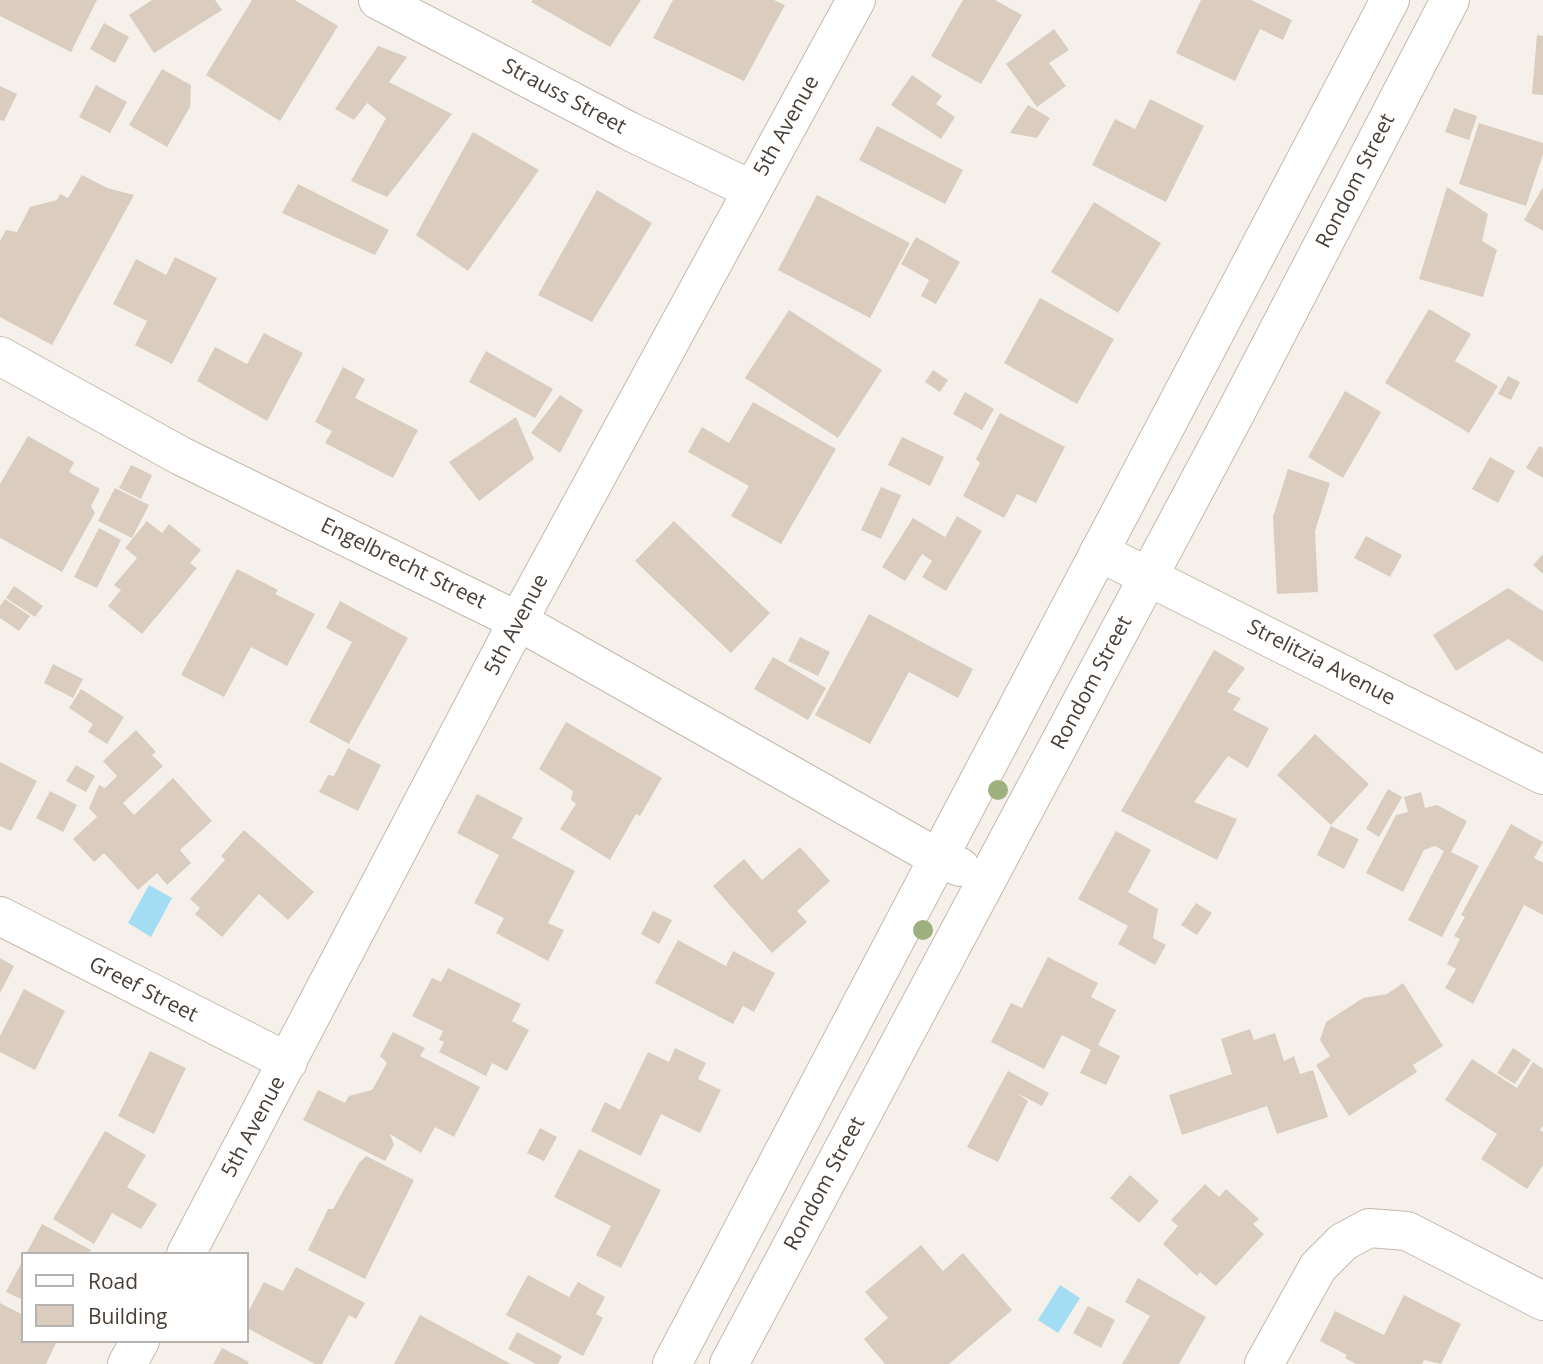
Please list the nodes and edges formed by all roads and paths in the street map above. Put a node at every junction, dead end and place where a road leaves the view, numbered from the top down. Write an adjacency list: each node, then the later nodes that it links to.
1 (378, 0): 5 (street, Strauss Street)
2 (856, 0): 5 (street, 5th Avenue)
3 (1390, 0): 7 (street)
4 (1450, 0): 8 (street, Rondom Street)
5 (752, 190): 9 (street, 5th Avenue)
6 (0, 356): 9 (street, Engelbrecht Street)
7 (1099, 552): 8 (street, Strelitzia Avenue); 11 (street)
8 (1149, 577): 10 (street, Strelitzia Avenue); 12 (street, Rondom Street)
9 (518, 621): 11 (street, Engelbrecht Street); 14 (street, 5th Avenue)
10 (1543, 775)
11 (938, 858): 12 (street, Engelbrecht Street); 18 (street)
12 (987, 881): 20 (street, Rondom Street)
13 (0, 916): 14 (street, Greef Street)
14 (288, 1062): 15 (street, 5th Avenue)
15 (187, 1252)
16 (1543, 1301): 21 (street)
17 (138, 1343): 19 (street)
18 (681, 1361)
19 (127, 1364)
20 (729, 1364)
21 (1264, 1364)

